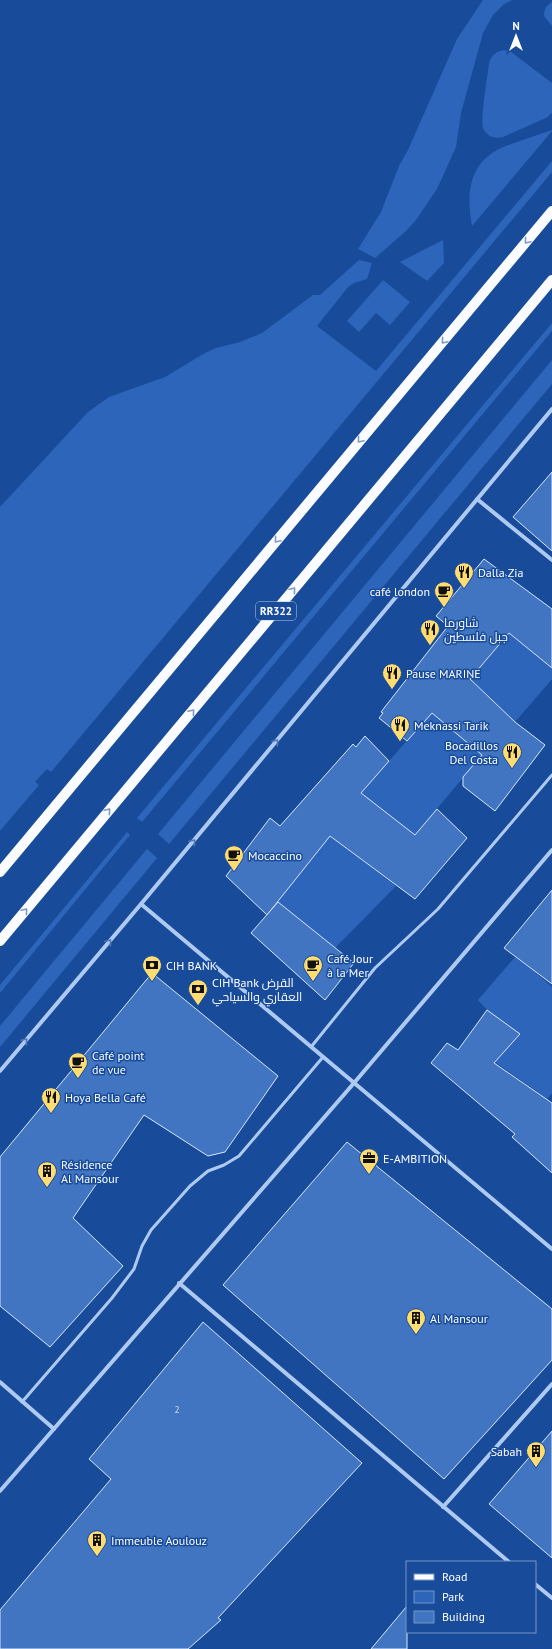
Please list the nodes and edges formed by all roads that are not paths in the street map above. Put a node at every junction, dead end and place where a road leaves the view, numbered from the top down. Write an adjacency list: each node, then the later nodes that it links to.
1 (552, 211): 8 (main road, one-way to 8)
2 (552, 280): 10 (main road, RR322, one-way to 2)
3 (552, 409): 4 (street)
4 (477, 499): 5 (street); 9 (street, one-way to 4)
5 (552, 560)
6 (552, 775): 11 (lane)
7 (552, 850): 14 (street)
8 (0, 872)
9 (141, 904): 11 (street); 13 (street, one-way to 9)
10 (0, 941)
11 (311, 1047): 12 (street)
12 (323, 1057): 14 (street); 19 (lane)
13 (0, 1071)
14 (354, 1083): 15 (street); 16 (street)
15 (552, 1249)
16 (179, 1283): 20 (street); 22 (street)
17 (0, 1382): 19 (street)
18 (552, 1384): 22 (street)
19 (22, 1402): 20 (street)
20 (54, 1429): 21 (street)
21 (0, 1491)
22 (443, 1507): 23 (street)
23 (508, 1561)
24 (536, 1585): 25 (street)
25 (552, 1598)

